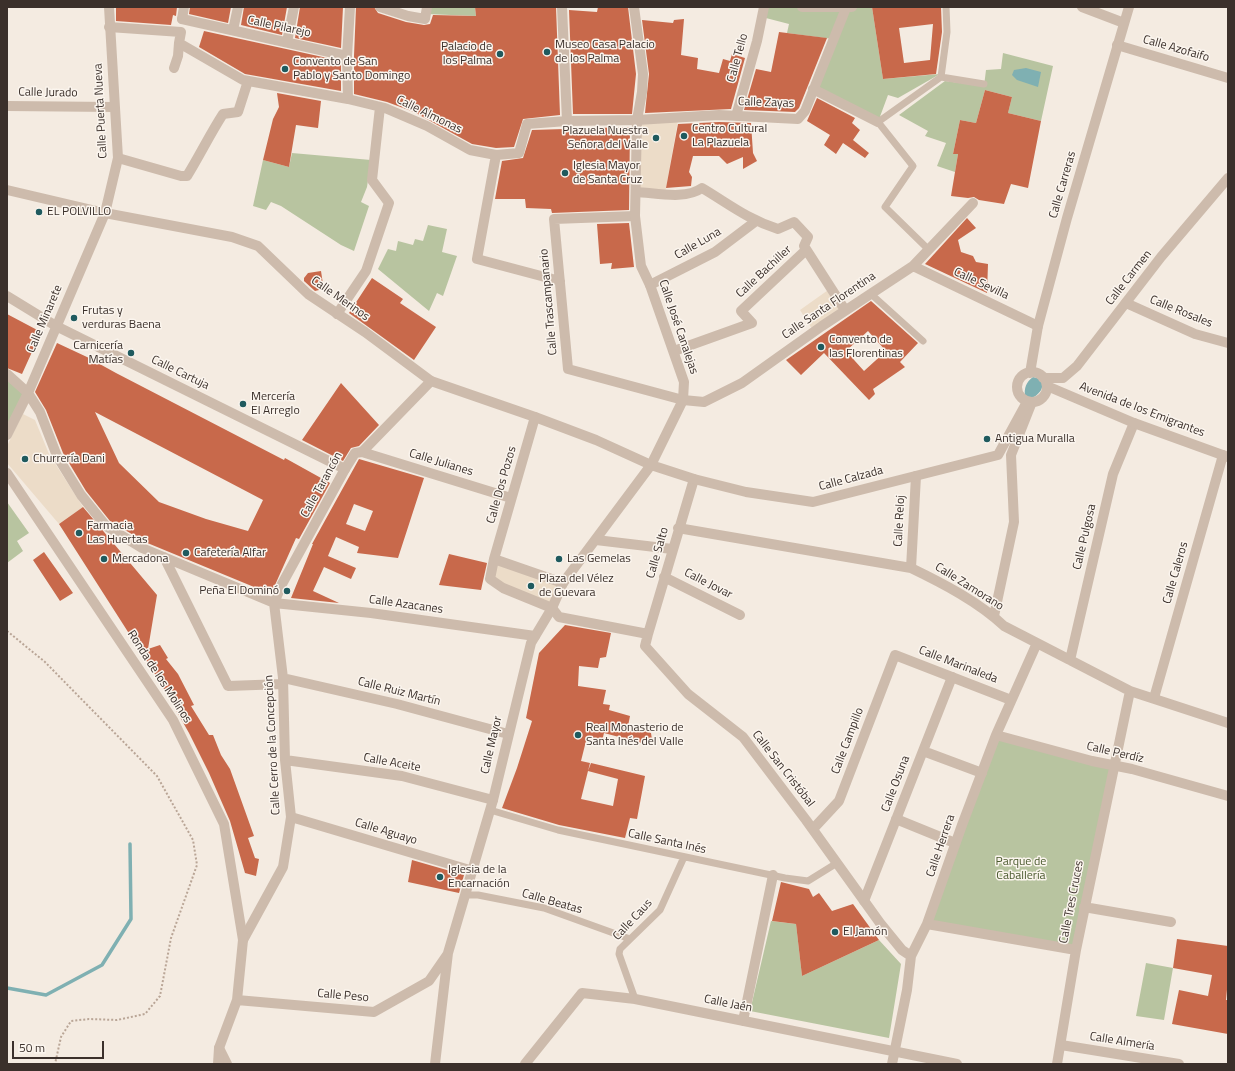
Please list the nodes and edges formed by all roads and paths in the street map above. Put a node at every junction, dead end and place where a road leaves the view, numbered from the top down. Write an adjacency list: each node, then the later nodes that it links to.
1 (109, 7): 17 (street, Calle Puerta Nueva)
2 (184, 7): 18 (street, Calle Pilarejo)
3 (238, 7): 18 (street)
4 (294, 7): 20 (street)
5 (350, 7): 22 (street)
6 (380, 7): 7 (street)
7 (427, 7)
8 (562, 7): 34 (street)
9 (634, 7): 35 (street)
10 (764, 7): 33 (street, Calle Tello)
11 (802, 7): 12 (street)
12 (849, 7): 28 (street, Calle Zayas)
13 (946, 7): 24 (lane)
14 (1082, 7): 16 (street)
15 (1129, 7): 16 (street, Calle Carreras)
16 (1124, 23): 21 (street, Calle Carreras)
17 (109, 27): 19 (street); 31 (street, Calle Puerta Nueva)
18 (234, 30): 20 (street, Calle Pilarejo)
19 (180, 38): 23 (street); 26 (street, Calle Almonas)
20 (287, 42): 22 (street, Calle Pilarejo)
21 (1117, 45): 25 (street, Calle Azofaifo); 57 (street, Calle Carreras)
22 (347, 56): 29 (street)
23 (174, 68)
24 (941, 77): 27 (lane); 36 (lane)
25 (1228, 78)
26 (248, 81): 29 (street, Calle Almonas); 38 (street)
27 (984, 84)
28 (813, 89): 33 (street, Calle Zayas); 36 (street)
29 (348, 99): 32 (street, Calle Almonas)
30 (7, 106): 31 (street, Calle Jurado)
31 (114, 107): 38 (street, Calle Puerta Nueva)
32 (380, 107): 37 (street, Calle Almonas); 55 (street)
33 (736, 116): 35 (street, Calle Zayas)
34 (567, 120): 35 (street, Calle Zayas); 37 (street, Calle Almonas)
35 (637, 120): 41 (street)
36 (878, 122): 46 (lane)
37 (496, 155): 49 (street)
38 (118, 158): 43 (street, Calle Puerta Nueva)
39 (1227, 180): 53 (street, Calle Carmen)
40 (7, 190): 43 (street, Calle Merinos)
41 (636, 192): 44 (street, Calle José Canalejas); 45 (street)
42 (973, 203): 46 (street, Calle Santa Florentina)
43 (105, 213): 55 (street, Calle Merinos); 56 (street, Calle Minarete)
44 (635, 216): 49 (street, Calle Trascampanario); 50 (street, Calle José Canalejas)
45 (756, 221): 47 (street); 50 (street, Calle Luna)
46 (928, 249): 48 (street, Calle Santa Florentina)
47 (806, 250): 54 (street); 60 (street, Calle Bachiller)
48 (913, 266): 51 (street, Calle Santa Florentina); 57 (street, Calle Sevilla)
49 (560, 281): 66 (street, Calle Trascampanario)
50 (650, 285): 60 (street, Calle José Canalejas)
51 (871, 294): 54 (street, Calle Santa Florentina); 58 (lane)
52 (7, 296): 56 (street, Calle Cartuja)
53 (1126, 303): 59 (street, Calle Rosales); 64 (street, Calle Carmen)
54 (845, 310): 66 (street, Calle Santa Florentina)
55 (337, 314): 63 (street, Calle Merinos)
56 (56, 326): 65 (street, Calle Minarete); 74 (street, Calle Cartuja)
57 (1038, 326): 61 (street, Calle Carreras)
58 (923, 341)
59 (1228, 343)
60 (674, 351): 66 (street, Calle José Canalejas)
61 (1030, 372): 64 (street); 67 (street)
62 (7, 374): 65 (street, Calle Azacanes)
63 (431, 381): 68 (street, Calle Merinos); 71 (street, Calle Tarancón)
64 (1045, 382): 67 (street); 69 (street, Avenida de los Emigrantes)
65 (28, 393): 70 (street, Calle Minarete); 82 (street, Calle Azacanes)
66 (684, 400): 73 (street, Calle José Canalejas)
67 (1030, 402): 76 (street, Calle Calzada); 90 (street)
68 (535, 417): 73 (street, Calle Merinos); 78 (street, Calle Dos Pozos)
69 (1134, 422): 72 (street, Avenida de los Emigrantes); 96 (street, Calle Pulgosa)
70 (7, 435)
71 (362, 452): 74 (street, Calle Tarancón); 78 (street, Calle Julianes)
72 (1226, 456): 100 (street, Calle Caleros)
73 (651, 465): 77 (street, Calle Calzada); 80 (street, Calle Mayor)
74 (345, 469): 87 (street, Calle Tarancón)
75 (7, 473): 125 (street, Ronda de los Molinos)
76 (916, 476): 77 (street, Calle Calzada); 84 (street, Calle Reloj)
77 (694, 479): 79 (street, Calle Salto)
78 (511, 498): 83 (street, Calle Dos Pozos)
79 (678, 528): 81 (street, Calle Salto); 84 (street, Calle Zamorano)
80 (596, 540): 81 (street); 86 (street, Calle Mayor)
81 (672, 549): 85 (street, Calle Salto)
82 (164, 557): 87 (street, Calle Azacanes); 98 (street, Calle Ruiz Martín)
83 (494, 560): 86 (street); 88 (street, Calle Dos Pozos)
84 (911, 568): 90 (street, Calle Zamorano)
85 (664, 577): 89 (street, Calle Jovar); 92 (street, Calle Salto)
86 (563, 583): 88 (street, Calle Mayor)
87 (274, 603): 93 (street, Calle Azacanes); 98 (street, Calle Cerro de la Concepción)
88 (552, 608): 92 (street); 93 (street, Calle Mayor)
89 (740, 615)
90 (994, 616): 94 (street, Calle Zamorano)
91 (7, 631): 136 (path)
92 (648, 634): 113 (street, Calle San Cristóbal)
93 (535, 636): 103 (street, Calle Mayor)
94 (1037, 643): 96 (street, Calle Zamorano); 101 (street, Calle Herrera)
95 (896, 655): 97 (street, Calle Marinaleda); 113 (street, Calle Campillo)
96 (1070, 660): 99 (street, Calle Zamorano)
97 (952, 677): 101 (street, Calle Marinaleda); 105 (street, Calle Osuna)
98 (283, 681): 103 (street, Calle Ruiz Martín); 106 (street, Calle Cerro de la Concepción)
99 (1130, 691): 100 (street, Calle Zamorano); 107 (street, Calle Tres Cruces)
100 (1154, 698): 102 (street, Calle Zamorano)
101 (1011, 700): 104 (street, Calle Herrera)
102 (1228, 724)
103 (508, 734): 110 (street, Calle Mayor)
104 (996, 735): 107 (street, Calle Perdíz); 108 (street, Calle Herrera)
105 (923, 751): 108 (street); 112 (street, Calle Osuna)
106 (285, 760): 110 (street, Calle Aceite); 111 (street, Calle Cerro de la Concepción)
107 (1114, 765): 109 (street, Calle Perdíz); 121 (street, Calle Tres Cruces)
108 (982, 773): 114 (street, Calle Herrera)
109 (1228, 796)
110 (491, 805): 115 (lane, Calle Santa Inés); 117 (street, Calle Mayor)
111 (291, 817): 117 (street, Calle Aguayo); 125 (street, Calle Cerro de la Concepción)
112 (896, 819): 114 (street); 120 (street, Calle Osuna)
113 (813, 829): 116 (street, Calle San Cristóbal)
114 (955, 843): 123 (street, Calle Herrera)
115 (684, 857): 118 (lane, Calle Santa Inés); 124 (lane, Calle Caus)
116 (837, 863): 118 (lane, Calle Santa Inés); 120 (street, Calle San Cristóbal)
117 (473, 871): 119 (street, Calle Mayor)
118 (773, 876): 131 (street)
119 (466, 895): 124 (lane, Calle Beatas); 127 (street, Calle Mayor)
120 (864, 901): 128 (street, Calle San Cristóbal)
121 (1084, 908): 122 (street); 126 (street, Calle Tres Cruces)
122 (1171, 922)
123 (927, 924): 126 (street); 128 (street, Calle Herrera)
124 (630, 938): 129 (lane, Calle Caus)
125 (243, 940): 130 (street, Calle Cerro de la Concepción)
126 (1076, 950): 132 (street, Calle Tres Cruces)
127 (448, 953): 130 (street, Calle Peso); 139 (street, Calle Mayor)
128 (911, 956): 134 (street, Calle Herrera)
129 (635, 999): 131 (street, Calle Jaén); 140 (street, Calle Jaén)
130 (237, 1000): 133 (street, Calle Cerro de la Concepción)
131 (743, 1021): 134 (street, Calle Jaén)
132 (1061, 1045): 135 (street, Calle Almería); 143 (street, Calle Tres Cruces)
133 (219, 1048): 137 (street, Calle Cerro de la Concepción); 138 (street)
134 (896, 1051): 141 (street, Calle Herrera); 142 (street, Calle Jaén)
135 (1167, 1063): 144 (street, Calle Almería)
136 (56, 1064)
137 (218, 1064)
138 (227, 1064)
139 (435, 1064)
140 (525, 1064)
141 (892, 1064)
142 (957, 1064)
143 (1057, 1064)
144 (1179, 1064)

